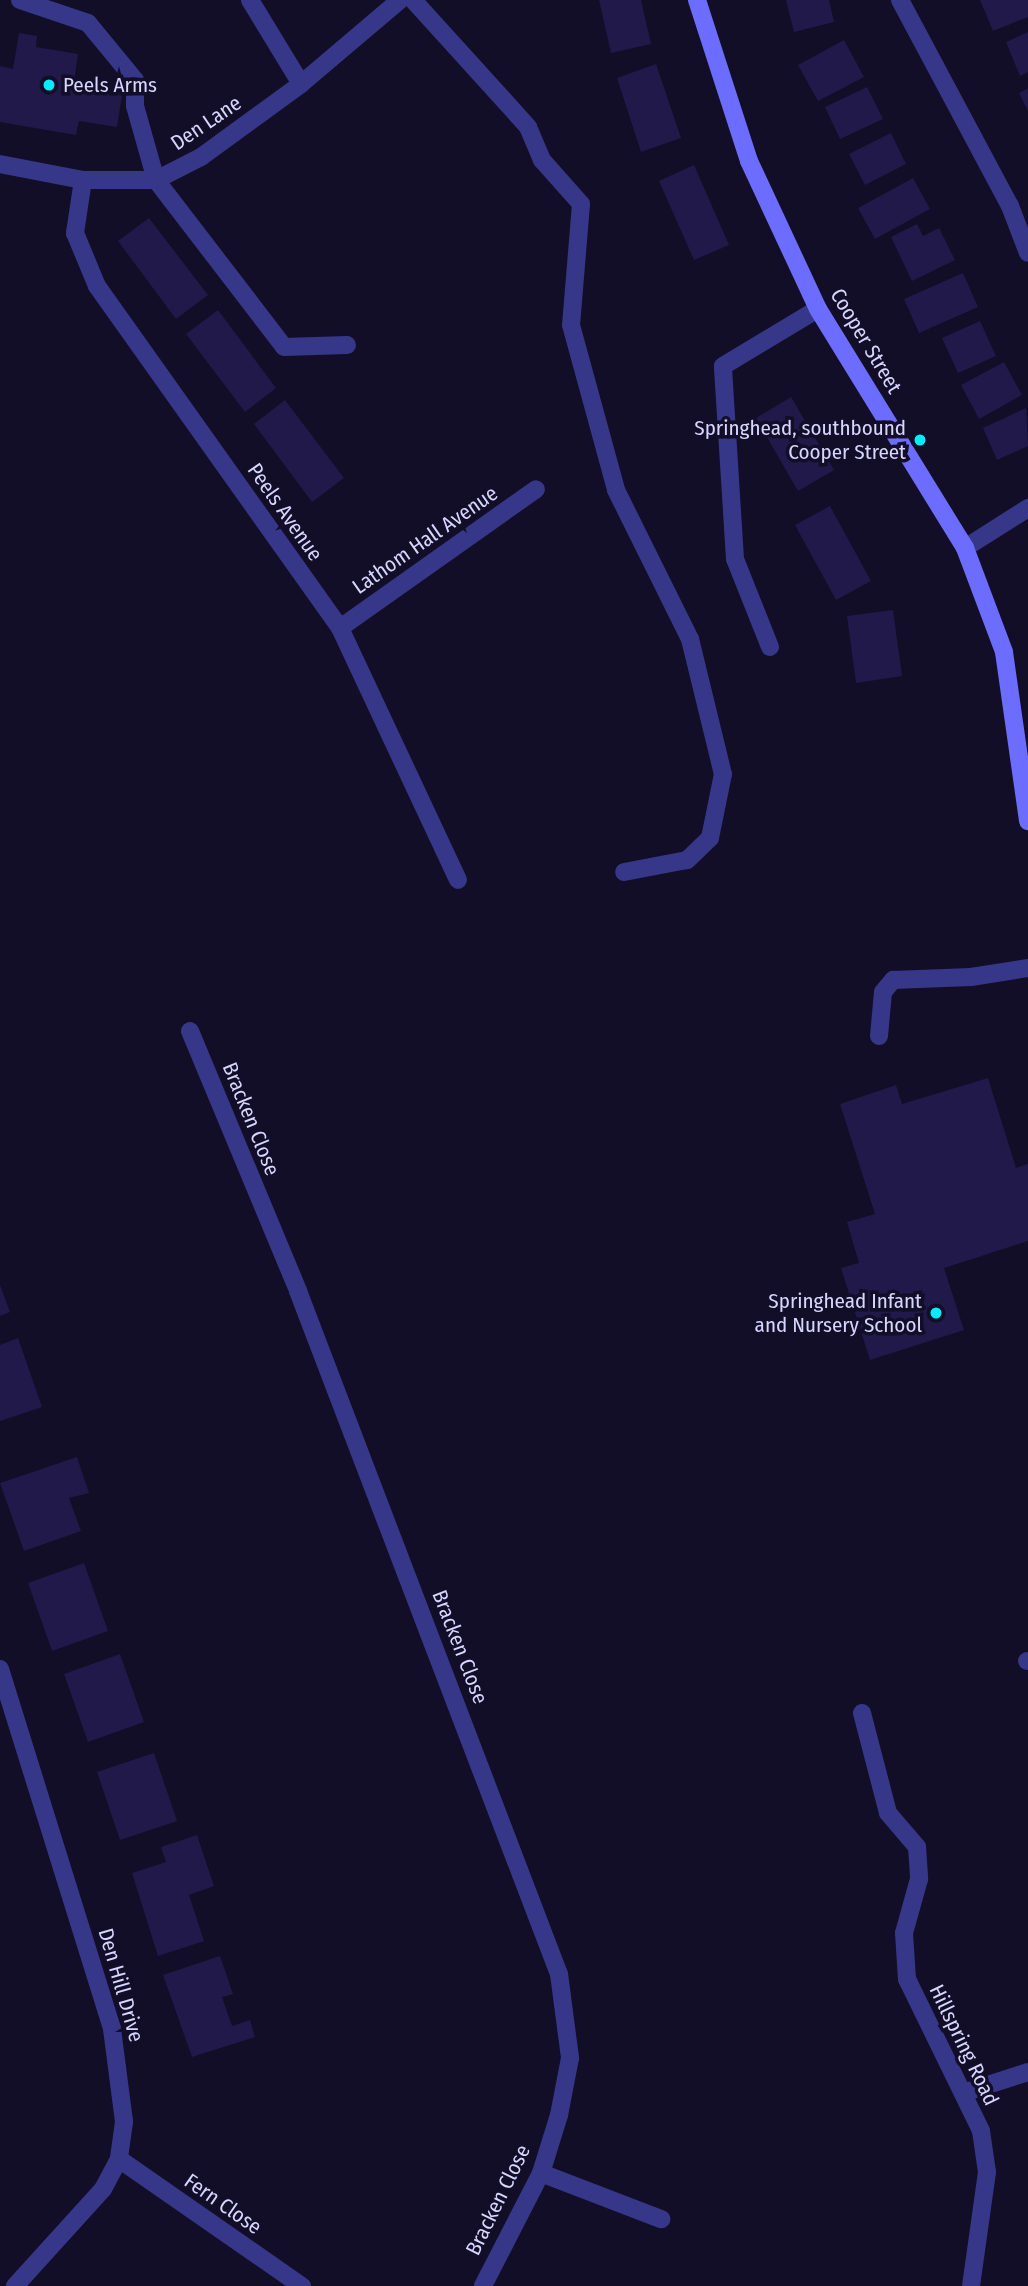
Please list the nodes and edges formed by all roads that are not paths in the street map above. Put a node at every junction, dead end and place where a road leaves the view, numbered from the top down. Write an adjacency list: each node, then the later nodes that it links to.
1 (20, 0): 10 (street)
2 (250, 0): 7 (street)
3 (400, 0): 7 (street, Den Lane)
4 (414, 0): 20 (street)
5 (697, 0): 12 (street, Cooper Street)
6 (900, 0): 11 (street)
7 (301, 85): 10 (street, Den Lane)
8 (0, 164): 9 (street, Den Lane)
9 (83, 180): 10 (street, Den Lane); 17 (street, Peels Avenue)
10 (156, 180): 13 (street)
11 (1028, 253)
12 (818, 309): 16 (street, Cooper Street); 18 (street)
13 (347, 345)
14 (536, 489): 17 (street, Lathom Hall Avenue)
15 (1028, 508): 16 (street)
16 (965, 548): 19 (street, Cooper Street)
17 (340, 628): 21 (street, Peels Avenue)
18 (770, 647)
19 (1028, 821)
20 (624, 872)
21 (458, 880)
22 (1028, 968): 24 (street)
23 (190, 1031): 30 (street, Bracken Close)
24 (879, 1035)
25 (0, 1669): 29 (street, Den Hill Drive)
26 (862, 1713): 28 (street, Hillspring Road)
27 (1028, 2072): 28 (street)
28 (963, 2093): 35 (street, Hillspring Road)
29 (118, 2159): 32 (street, Den Hill Drive); 33 (street, Fern Close)
30 (541, 2173): 31 (street); 34 (street, Bracken Close)
31 (661, 2219)
32 (15, 2286)
33 (302, 2286)
34 (483, 2286)
35 (971, 2286)

